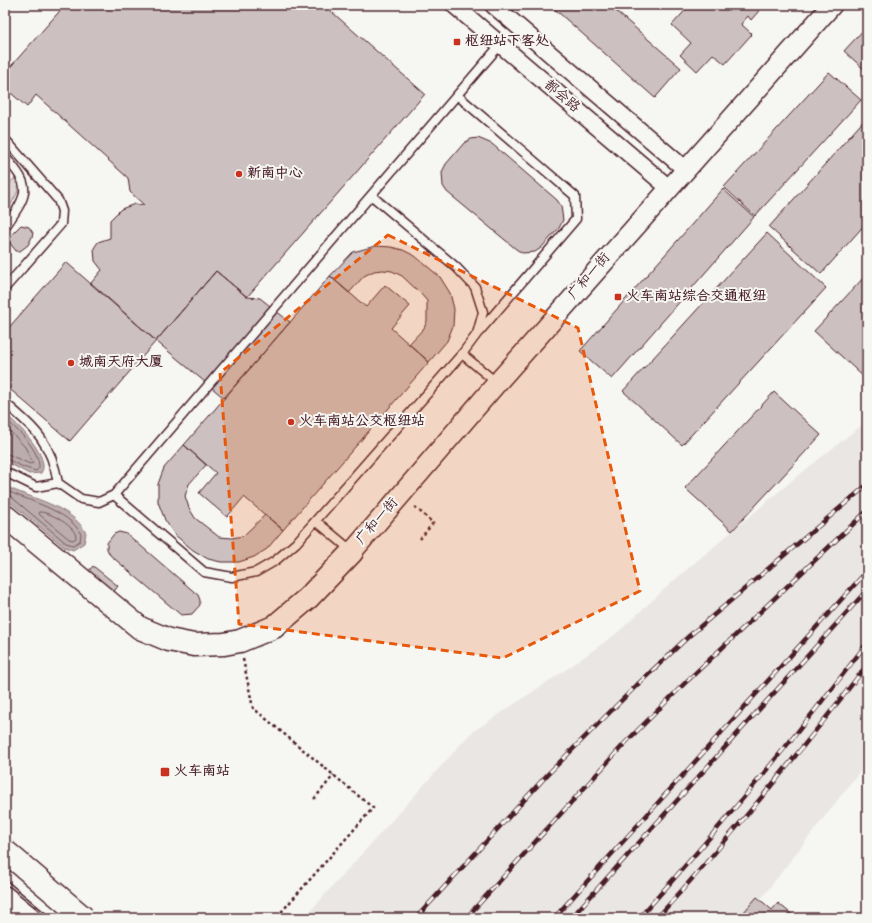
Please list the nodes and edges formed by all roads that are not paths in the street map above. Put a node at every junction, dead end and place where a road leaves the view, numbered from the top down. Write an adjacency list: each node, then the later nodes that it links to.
1 (454, 5): 4 (street, 都会路)
2 (493, 5): 8 (street, 都会路)
3 (832, 5): 8 (street, 广和一街)
4 (500, 45): 5 (lane); 9 (street, 都会路)
5 (457, 95): 10 (lane); 13 (lane)
6 (5, 139): 12 (lane)
7 (5, 156): 11 (lane)
8 (686, 169): 9 (street, 广和一街)
9 (669, 188): 15 (street, 广和一街)
10 (372, 196): 13 (lane); 19 (lane)
11 (5, 227)
12 (5, 288)
13 (477, 334): 14 (lane)
14 (462, 354): 15 (lane); 21 (lane)
15 (497, 383): 22 (street, 广和一街)
16 (5, 403): 18 (lane)
17 (5, 472): 18 (lane)
18 (58, 483): 19 (lane)
19 (114, 495): 21 (lane)
20 (5, 516): 22 (main road)
21 (316, 521): 22 (lane)
22 (352, 552)
23 (5, 851): 27 (main road, bridge)
24 (5, 866): 27 (street)
25 (5, 896): 29 (street)
26 (5, 914): 28 (main road)
27 (71, 917)
28 (10, 918)
29 (32, 918)

